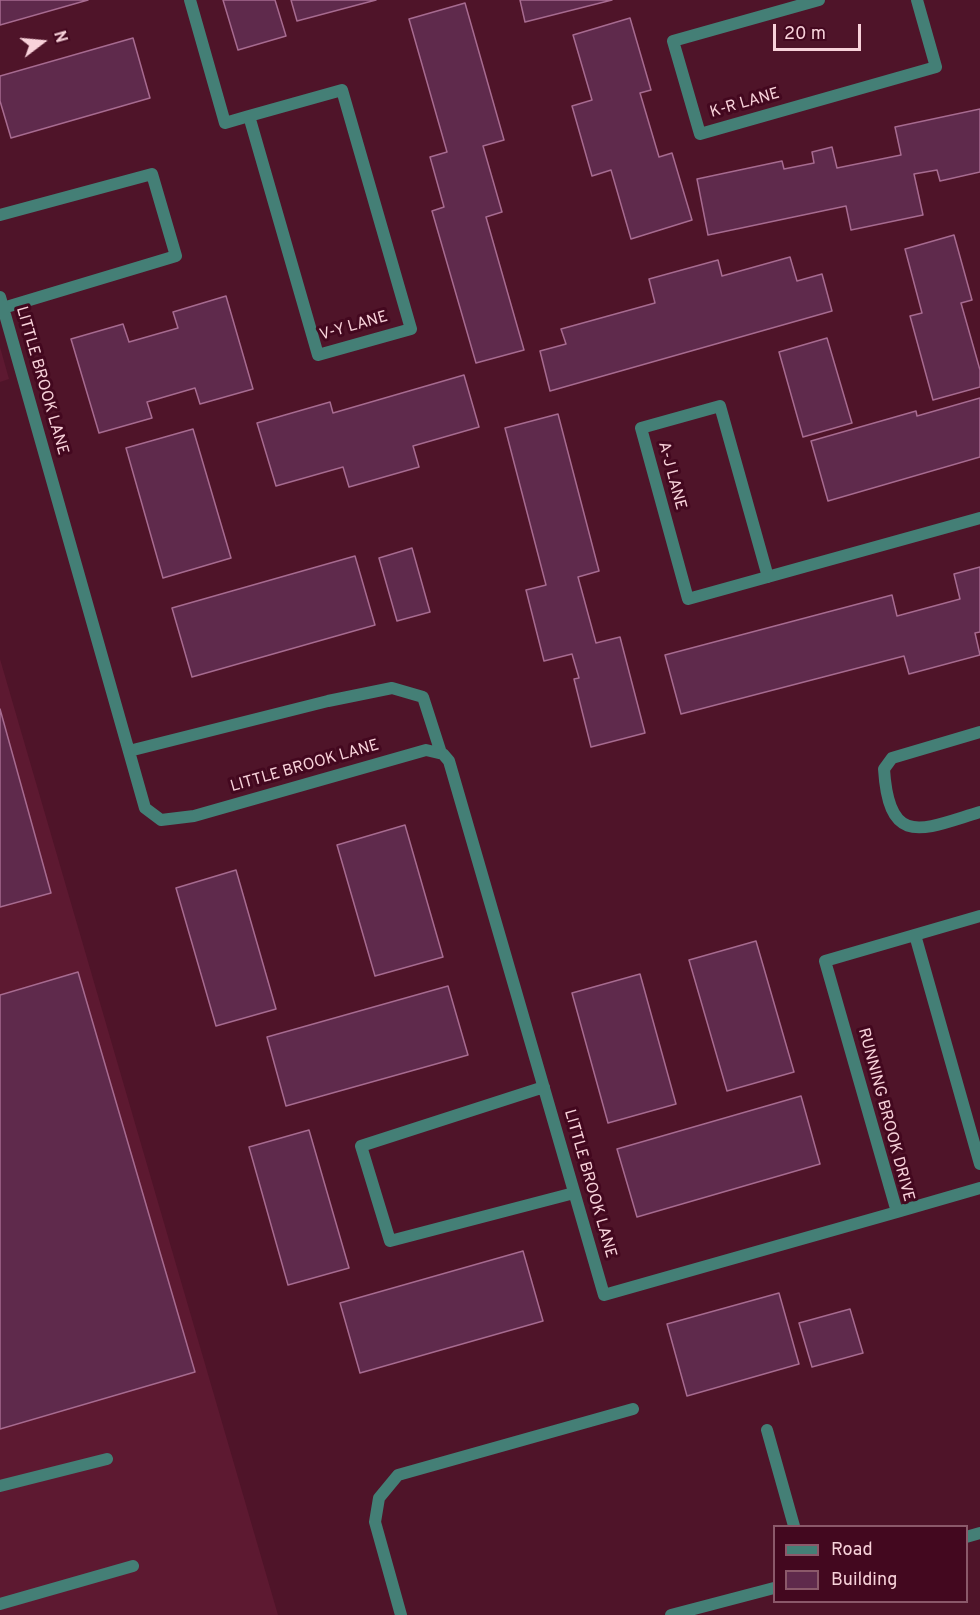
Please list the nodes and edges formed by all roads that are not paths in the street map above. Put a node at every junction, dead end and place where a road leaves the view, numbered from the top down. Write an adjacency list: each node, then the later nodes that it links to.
1 (190, 0): 4 (street, V-Y LANE)
2 (819, 0): 3 (street, K-R LANE)
3 (917, 0)
4 (249, 116): 4 (street, V-Y LANE)
5 (0, 215): 6 (street)
6 (2, 303): 10 (street, LITTLE BROOK LANE)
7 (980, 518): 8 (street, A-J LANE)
8 (768, 577): 8 (street, A-J LANE)
9 (980, 732): 12 (street)
10 (129, 751): 11 (street); 11 (street, LITTLE BROOK LANE)
11 (441, 753): 15 (street, LITTLE BROOK LANE)
12 (980, 812)
13 (980, 916): 14 (street, RUNNING BROOK DRIVE)
14 (915, 935): 16 (street); 19 (street, RUNNING BROOK DRIVE)
15 (544, 1088): 18 (street, LITTLE BROOK LANE); 18 (street)
16 (980, 1164)
17 (980, 1188): 19 (street)
18 (574, 1193): 20 (street, LITTLE BROOK LANE)
19 (897, 1212): 20 (street, RUNNING BROOK DRIVE)
20 (604, 1295)
21 (633, 1409): 29 (street)
22 (767, 1430): 25 (street)
23 (107, 1459): 24 (street)
24 (0, 1486)
25 (793, 1525)
26 (133, 1566): 28 (street)
27 (773, 1588): 30 (street)
28 (0, 1605)
29 (401, 1615)
30 (671, 1615)

